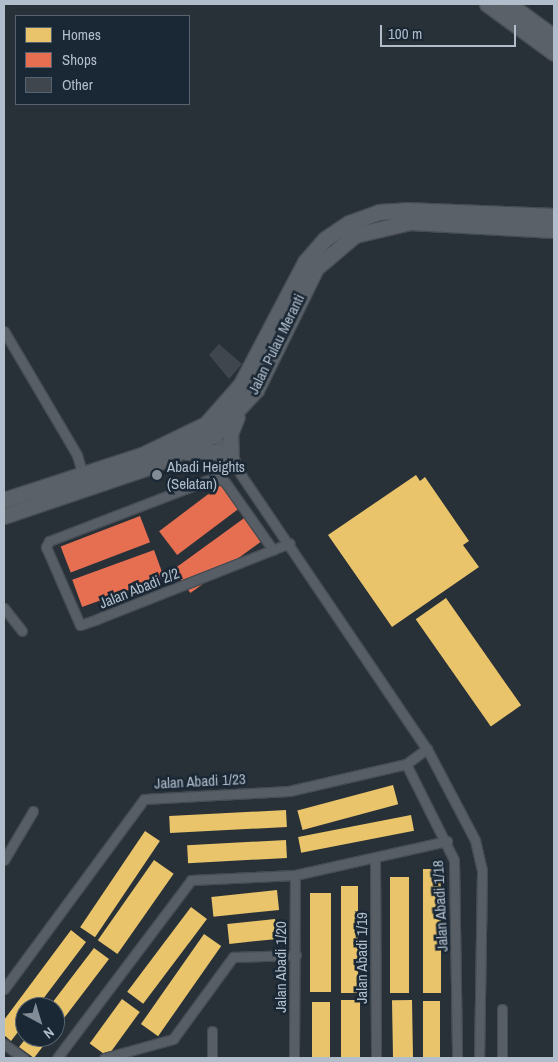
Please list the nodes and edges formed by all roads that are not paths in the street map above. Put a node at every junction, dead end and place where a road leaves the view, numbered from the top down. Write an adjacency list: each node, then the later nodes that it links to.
1 (487, 4): 4 (main road)
2 (509, 4): 3 (main road)
3 (554, 37)
4 (554, 53)
5 (554, 216): 9 (main road, Jalan Pulau Meranti)
6 (554, 230): 8 (main road, Jalan Pulau Meranti)
7 (4, 331): 12 (street)
8 (242, 410): 9 (main road, Jalan Pulau Meranti); 11 (main road)
9 (210, 429): 10 (main road, Jalan Pulau Meranti); 11 (street); 12 (main road, Jalan Pulau Meranti)
10 (180, 454): 11 (main road); 14 (main road, Jalan Pulau Meranti)
11 (231, 459): 15 (street)
12 (82, 473): 13 (main road, Jalan Pulau Meranti)
13 (4, 500)
14 (4, 516)
15 (290, 543): 16 (street, Jalan Abadi 2/2); 19 (street)
16 (273, 550): 16 (street, Jalan Abadi 2/2)
17 (4, 608): 18 (street)
18 (22, 632)
19 (427, 749): 20 (street, Jalan Abadi 1/23); 38 (street)
20 (406, 764): 22 (street, Jalan Abadi 1/18); 27 (street, Jalan Abadi 1/23)
21 (33, 811): 24 (street)
22 (447, 841): 23 (street); 37 (street, Jalan Abadi 1/18)
23 (376, 858): 25 (street); 36 (street, Jalan Abadi 1/19)
24 (4, 860)
25 (294, 875): 26 (street, Jalan Abadi 1/20); 32 (street)
26 (296, 954): 33 (street); 35 (street, Jalan Abadi 1/20)
27 (4, 989)
28 (502, 1008): 39 (street)
29 (212, 1031): 34 (street)
30 (4, 1044): 31 (street)
31 (23, 1058)
32 (57, 1058)
33 (104, 1058)
34 (212, 1058)
35 (294, 1058)
36 (376, 1058)
37 (457, 1058)
38 (480, 1058)
39 (502, 1058)

